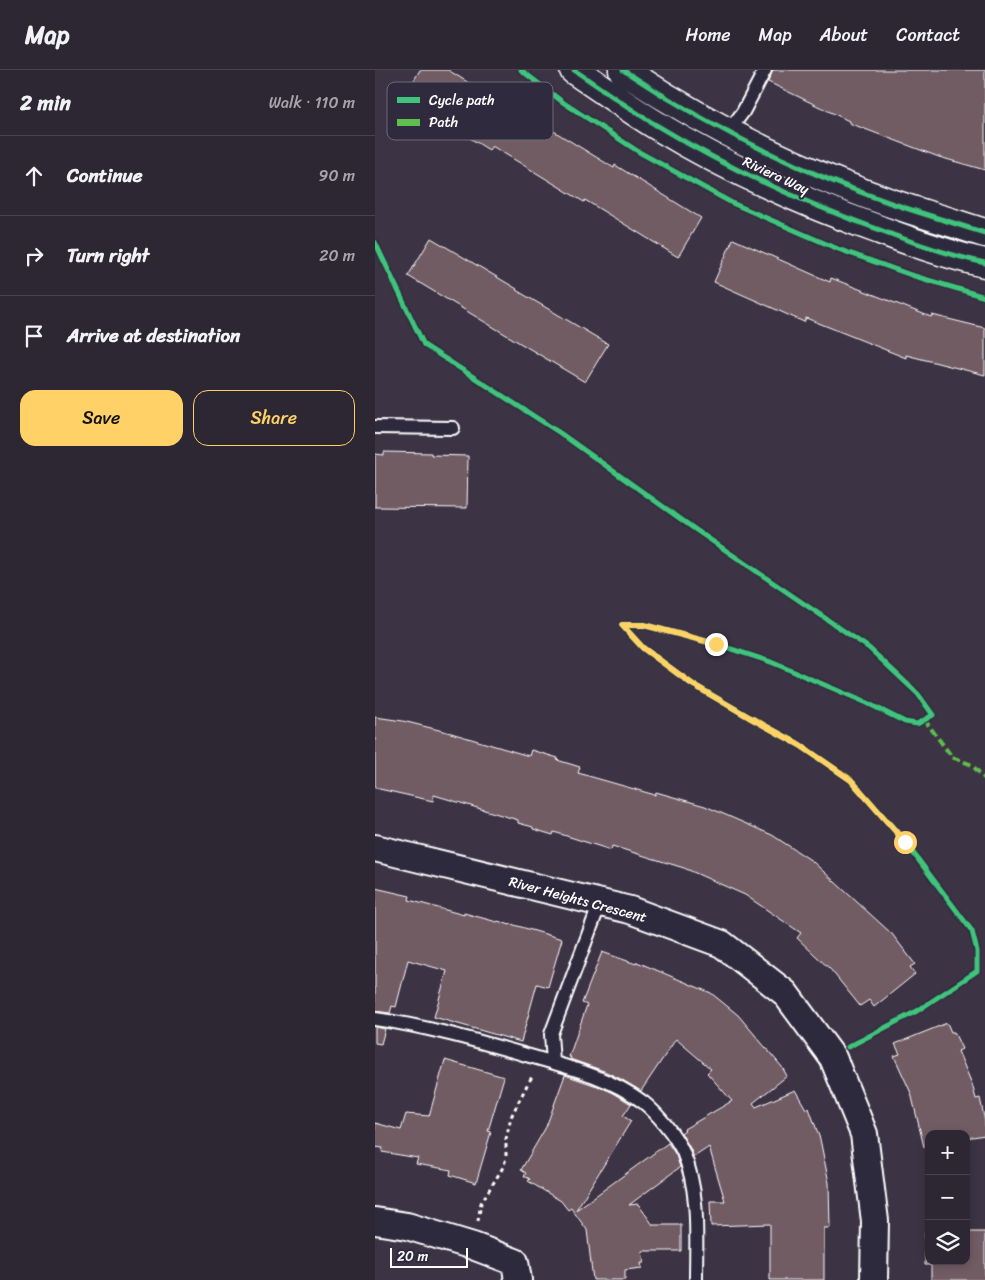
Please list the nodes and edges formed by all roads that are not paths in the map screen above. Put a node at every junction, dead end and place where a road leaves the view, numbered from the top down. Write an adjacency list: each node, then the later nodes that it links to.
1 (574, 70): 6 (street, Riviera Way)
2 (623, 70): 4 (street, Riviera Way)
3 (765, 70): 4 (lane)
4 (728, 132): 5 (street, Riviera Way)
5 (985, 232)
6 (985, 263)
7 (375, 427): 8 (lane)
8 (453, 428)
9 (375, 848): 10 (street, River Heights Crescent)
10 (601, 903): 12 (lane); 16 (street, River Heights Crescent)
11 (375, 1019): 12 (lane)
12 (553, 1062): 15 (lane)
13 (375, 1221): 14 (street)
14 (518, 1280)
15 (696, 1280)
16 (874, 1280)

